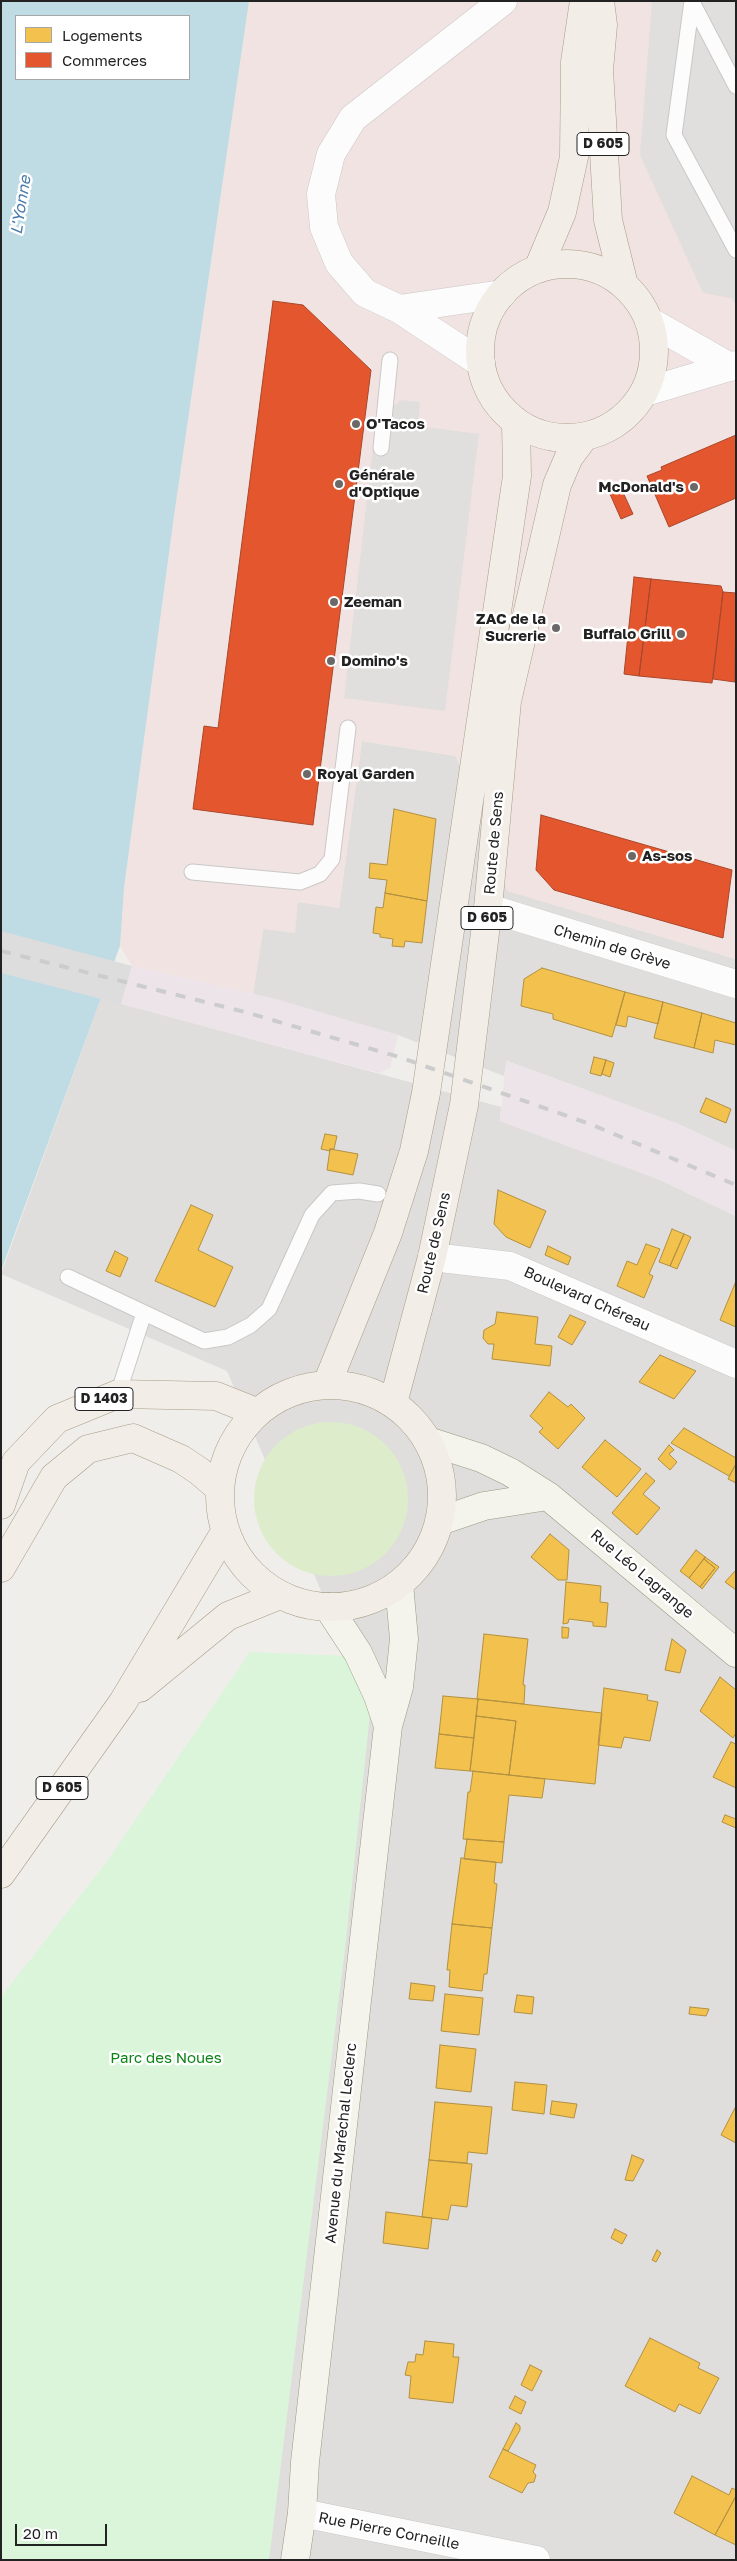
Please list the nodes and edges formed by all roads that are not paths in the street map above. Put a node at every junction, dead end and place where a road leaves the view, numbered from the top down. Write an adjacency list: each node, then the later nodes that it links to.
1 (503, 1): 10 (street)
2 (584, 1): 7 (main road, D 605)
3 (600, 1): 8 (main road, D 605)
4 (692, 2): 5 (lane); 6 (lane)
5 (736, 86)
6 (736, 250)
7 (538, 269): 8 (main road); 9 (main road)
8 (624, 286): 11 (main road)
9 (502, 294): 10 (street); 13 (main road)
10 (399, 309): 13 (street)
11 (649, 321): 14 (street); 15 (main road)
12 (390, 360): 18 (lane)
13 (481, 363): 16 (main road)
14 (733, 366): 15 (street)
15 (645, 392): 17 (main road)
16 (516, 422): 17 (main road); 28 (main road, Route de Sens / D 605)
17 (584, 437): 21 (main road, Route de Sens / D 605)
18 (381, 448)
19 (348, 728): 20 (lane)
20 (192, 872)
21 (488, 908): 22 (street, Chemin de Grève); 24 (main road, Route de Sens / D 605)
22 (735, 979)
23 (378, 1194): 26 (lane)
24 (432, 1257): 27 (street, Boulevard Chéreau); 30 (main road, Route de Sens / D 605)
25 (68, 1277): 26 (lane)
26 (144, 1313): 29 (lane)
27 (736, 1364)
28 (327, 1384): 30 (main road); 31 (main road)
29 (118, 1394): 31 (main road, D 1403); 35 (main road, D 1403)
30 (394, 1404): 32 (main road)
31 (256, 1412): 33 (main road)
32 (428, 1441): 34 (main road, Rue Léo Lagrange); 36 (main road)
33 (219, 1488): 37 (main road); 38 (main road)
34 (548, 1496): 36 (main road); 42 (main road, Rue Léo Lagrange)
35 (1, 1505)
36 (440, 1520): 39 (main road)
37 (225, 1532): 40 (main road); 43 (main road, D 605)
38 (1, 1568)
39 (399, 1584): 41 (main road); 44 (main road, Avenue du Maréchal Leclerc)
40 (280, 1595): 41 (main road); 43 (main road, D 605)
41 (328, 1608): 44 (main road)
42 (736, 1652)
43 (123, 1702): 45 (main road, D 605)
44 (388, 1726): 46 (main road, Avenue du Maréchal Leclerc)
45 (1, 1874)
46 (302, 2513): 47 (main road, Avenue du Maréchal Leclerc); 48 (street, Rue Pierre Corneille)
47 (294, 2560)
48 (536, 2560)

